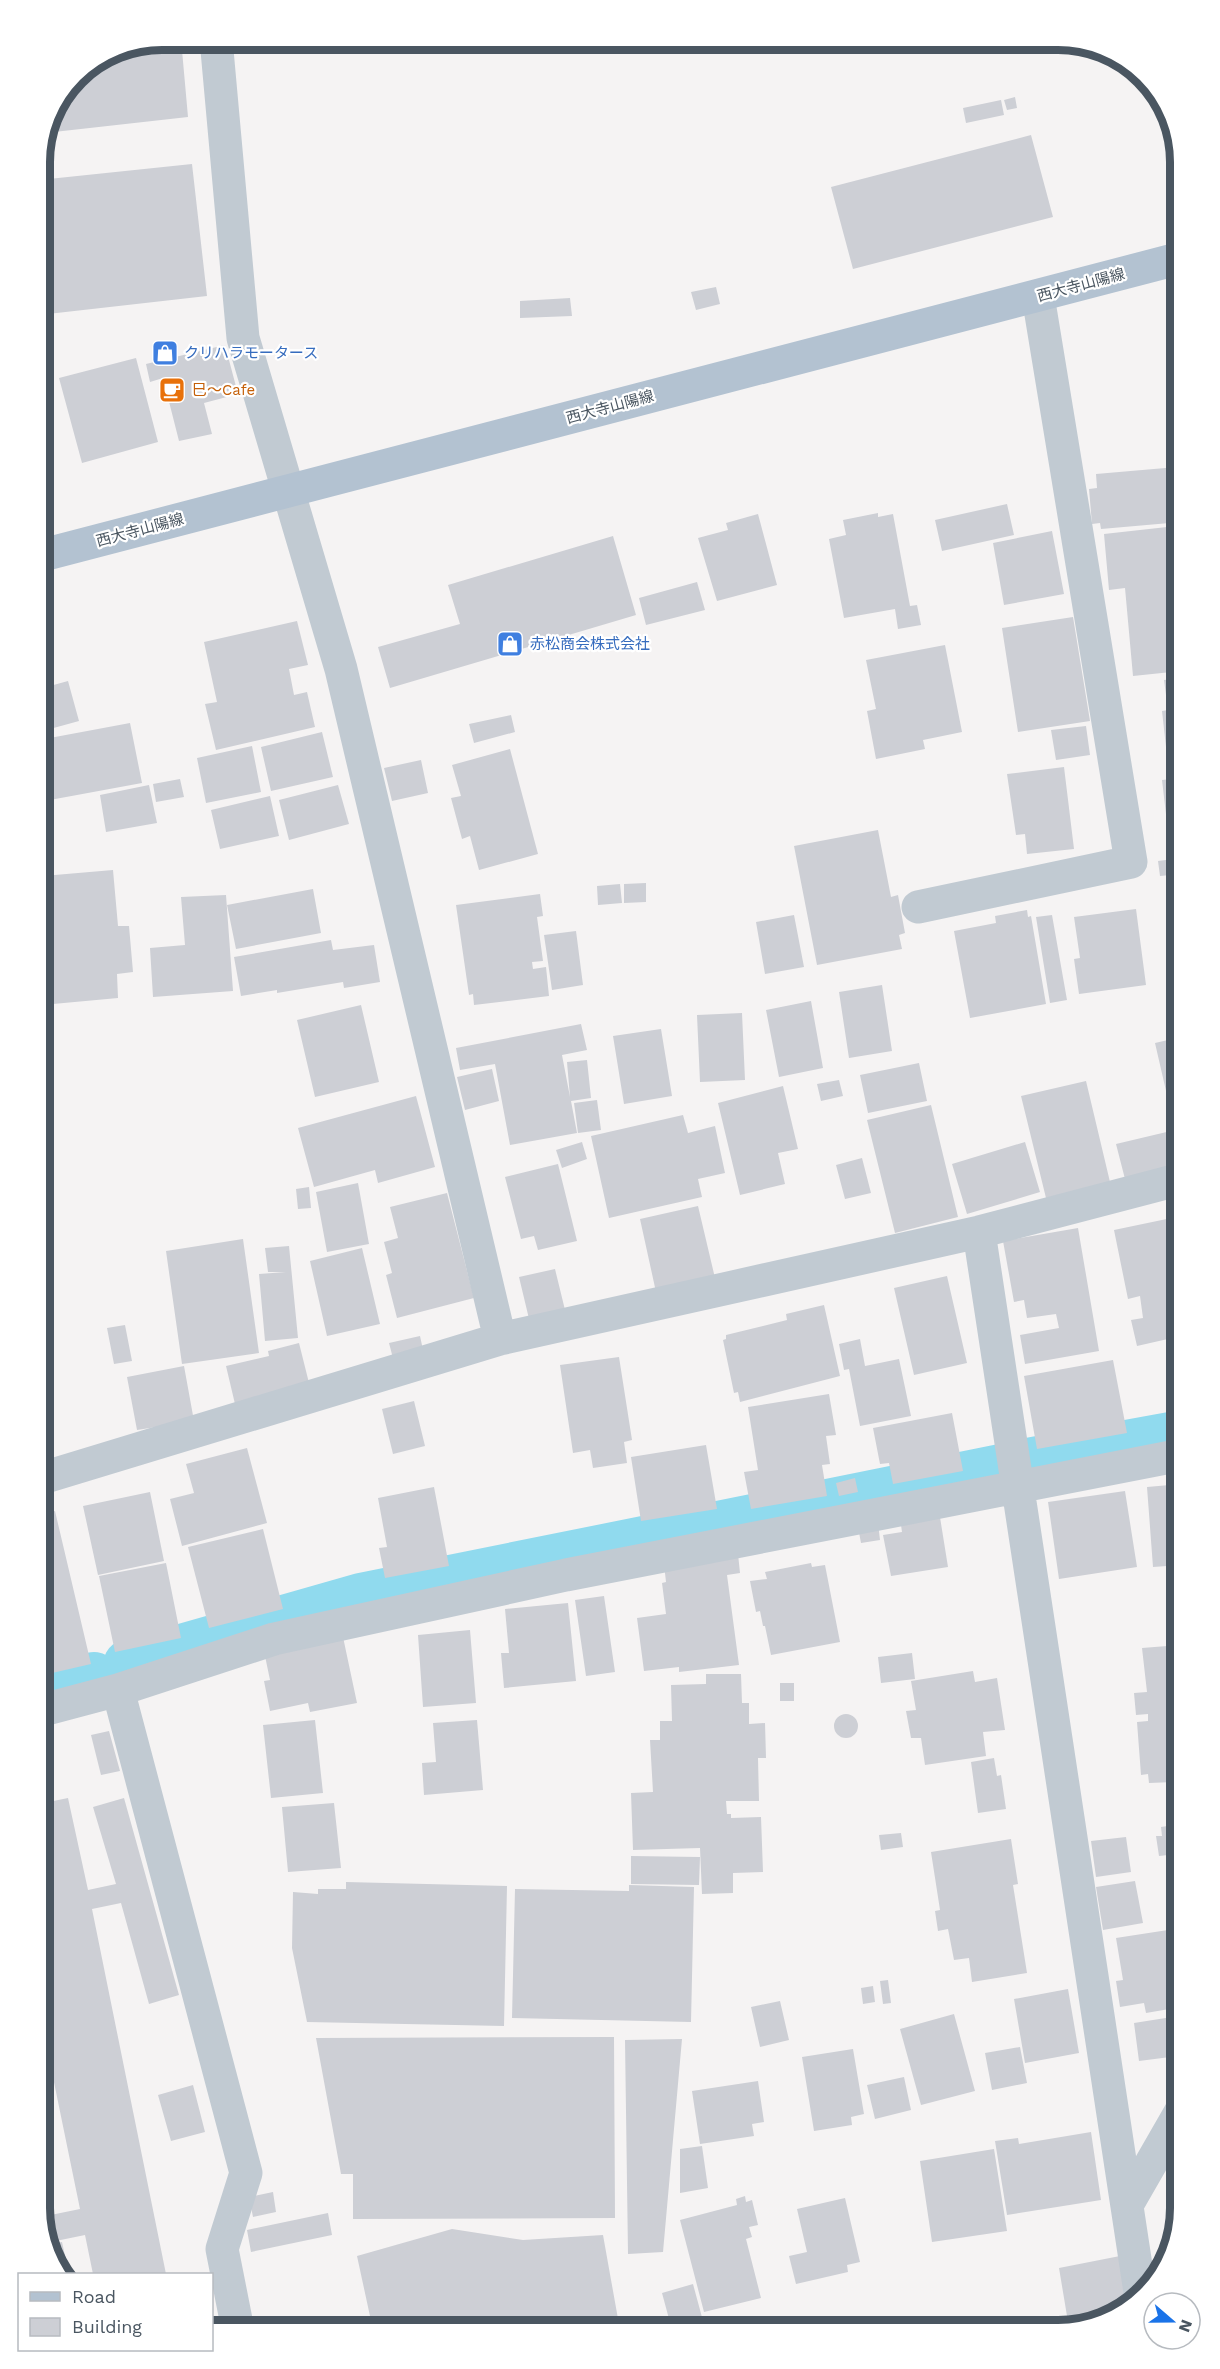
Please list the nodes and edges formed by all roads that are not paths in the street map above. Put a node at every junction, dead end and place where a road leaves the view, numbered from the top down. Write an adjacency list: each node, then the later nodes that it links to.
1 (217, 50): 4 (street)
2 (1170, 261): 3 (main road, 西大寺山陽線)
3 (1038, 296): 4 (main road, 西大寺山陽線); 6 (street)
4 (288, 491): 5 (main road, 西大寺山陽線); 9 (street)
5 (50, 553)
6 (918, 907)
7 (1170, 1182): 8 (street)
8 (980, 1232): 9 (street); 12 (street)
9 (500, 1338): 11 (street)
10 (1170, 1457): 12 (street)
11 (50, 1476)
12 (1019, 1487): 13 (street); 16 (street)
13 (118, 1690): 14 (street); 18 (street)
14 (50, 1708)
15 (1170, 2130): 16 (street)
16 (1127, 2205): 17 (street)
17 (1139, 2286)
18 (236, 2319)

